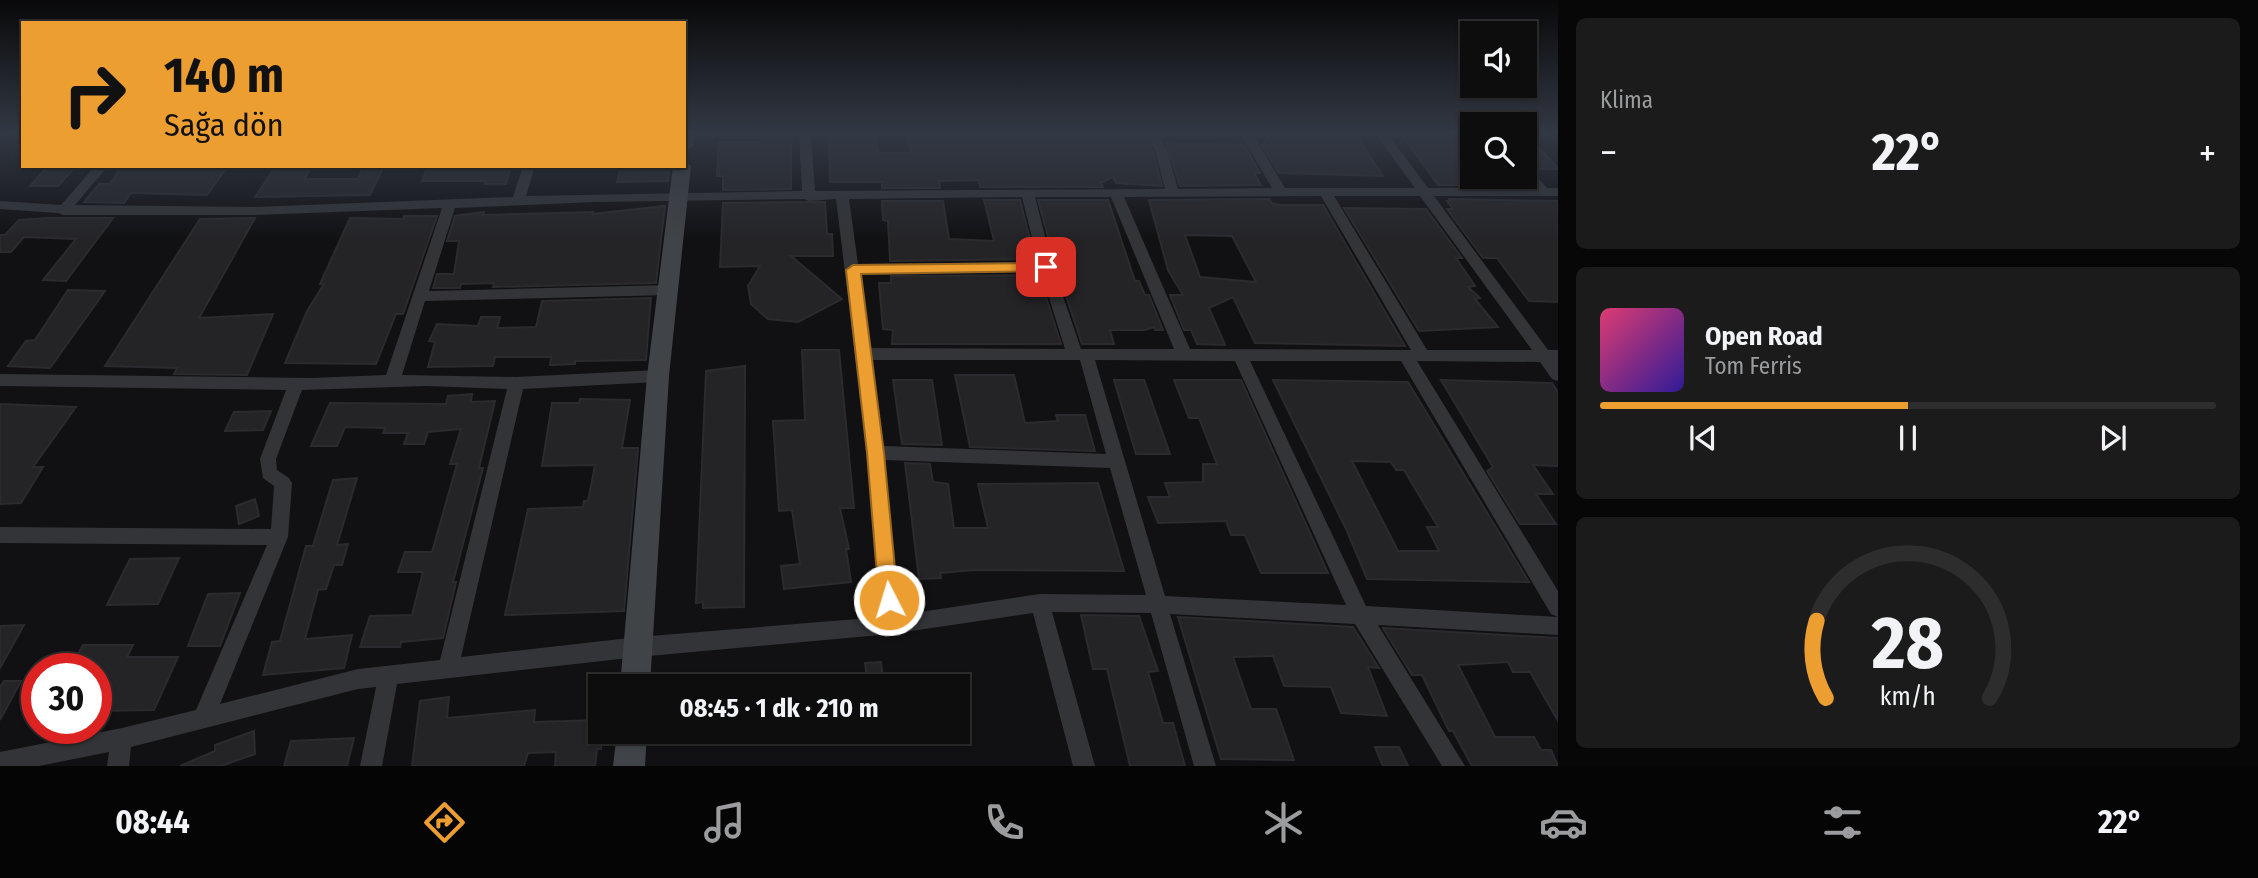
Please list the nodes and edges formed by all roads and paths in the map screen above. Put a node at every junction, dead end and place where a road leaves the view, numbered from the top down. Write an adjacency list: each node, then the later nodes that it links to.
1 (100, 169): 22 (street)
2 (528, 169): 19 (street)
3 (682, 169): 16 (street)
4 (807, 169): 18 (street)
5 (1166, 169): 15 (street)
6 (1267, 169): 9 (street)
7 (1406, 169): 11 (street)
8 (1537, 181): 12 (street)
9 (1281, 192): 10 (street); 15 (street)
10 (1325, 192): 11 (street); 31 (street)
11 (1423, 192): 12 (street); 32 (street)
12 (1551, 192)
13 (1027, 193): 14 (street); 17 (street); 23 (street)
14 (1115, 193): 15 (street); 29 (street)
15 (1173, 193)
16 (679, 196): 18 (street); 19 (street); 25 (street)
17 (842, 196): 18 (street); 24 (street)
18 (809, 197)
19 (518, 202): 20 (street)
20 (450, 204): 22 (street); 26 (street)
21 (0, 206): 22 (street)
22 (64, 211)
23 (1046, 267): 24 (street); 28 (street)
24 (853, 270): 27 (street)
25 (669, 290): 26 (street); 34 (street)
26 (420, 296): 36 (street)
27 (863, 354): 28 (street); 39 (street)
28 (1081, 355): 29 (street); 40 (street)
29 (1185, 356): 30 (street)
30 (1240, 356): 31 (street); 46 (street)
31 (1415, 357): 32 (street); 45 (street)
32 (1552, 357): 33 (street)
33 (1558, 375)
34 (658, 376): 37 (street); 49 (street)
35 (0, 380): 38 (street)
36 (392, 381): 37 (street); 38 (street)
37 (516, 383): 50 (street)
38 (296, 384): 42 (street)
39 (876, 453): 40 (street); 47 (street)
40 (1115, 461): 44 (street)
41 (0, 535): 42 (street)
42 (279, 537): 53 (street)
43 (1040, 603): 44 (street); 47 (street); 60 (street)
44 (1158, 604): 46 (street); 61 (street)
45 (1558, 608)
46 (1360, 614): 48 (street); 62 (street)
47 (891, 625): 49 (street)
48 (1558, 626)
49 (638, 647): 50 (street); 51 (street)
50 (448, 669): 52 (street)
51 (636, 674)
52 (389, 676): 53 (street); 58 (street)
53 (203, 719): 54 (street)
54 (122, 739): 56 (street); 57 (street)
55 (631, 744): 59 (street)
56 (0, 763)
57 (118, 766)
58 (371, 766)
59 (629, 766)
60 (1084, 766)
61 (1205, 766)
62 (1454, 766)

